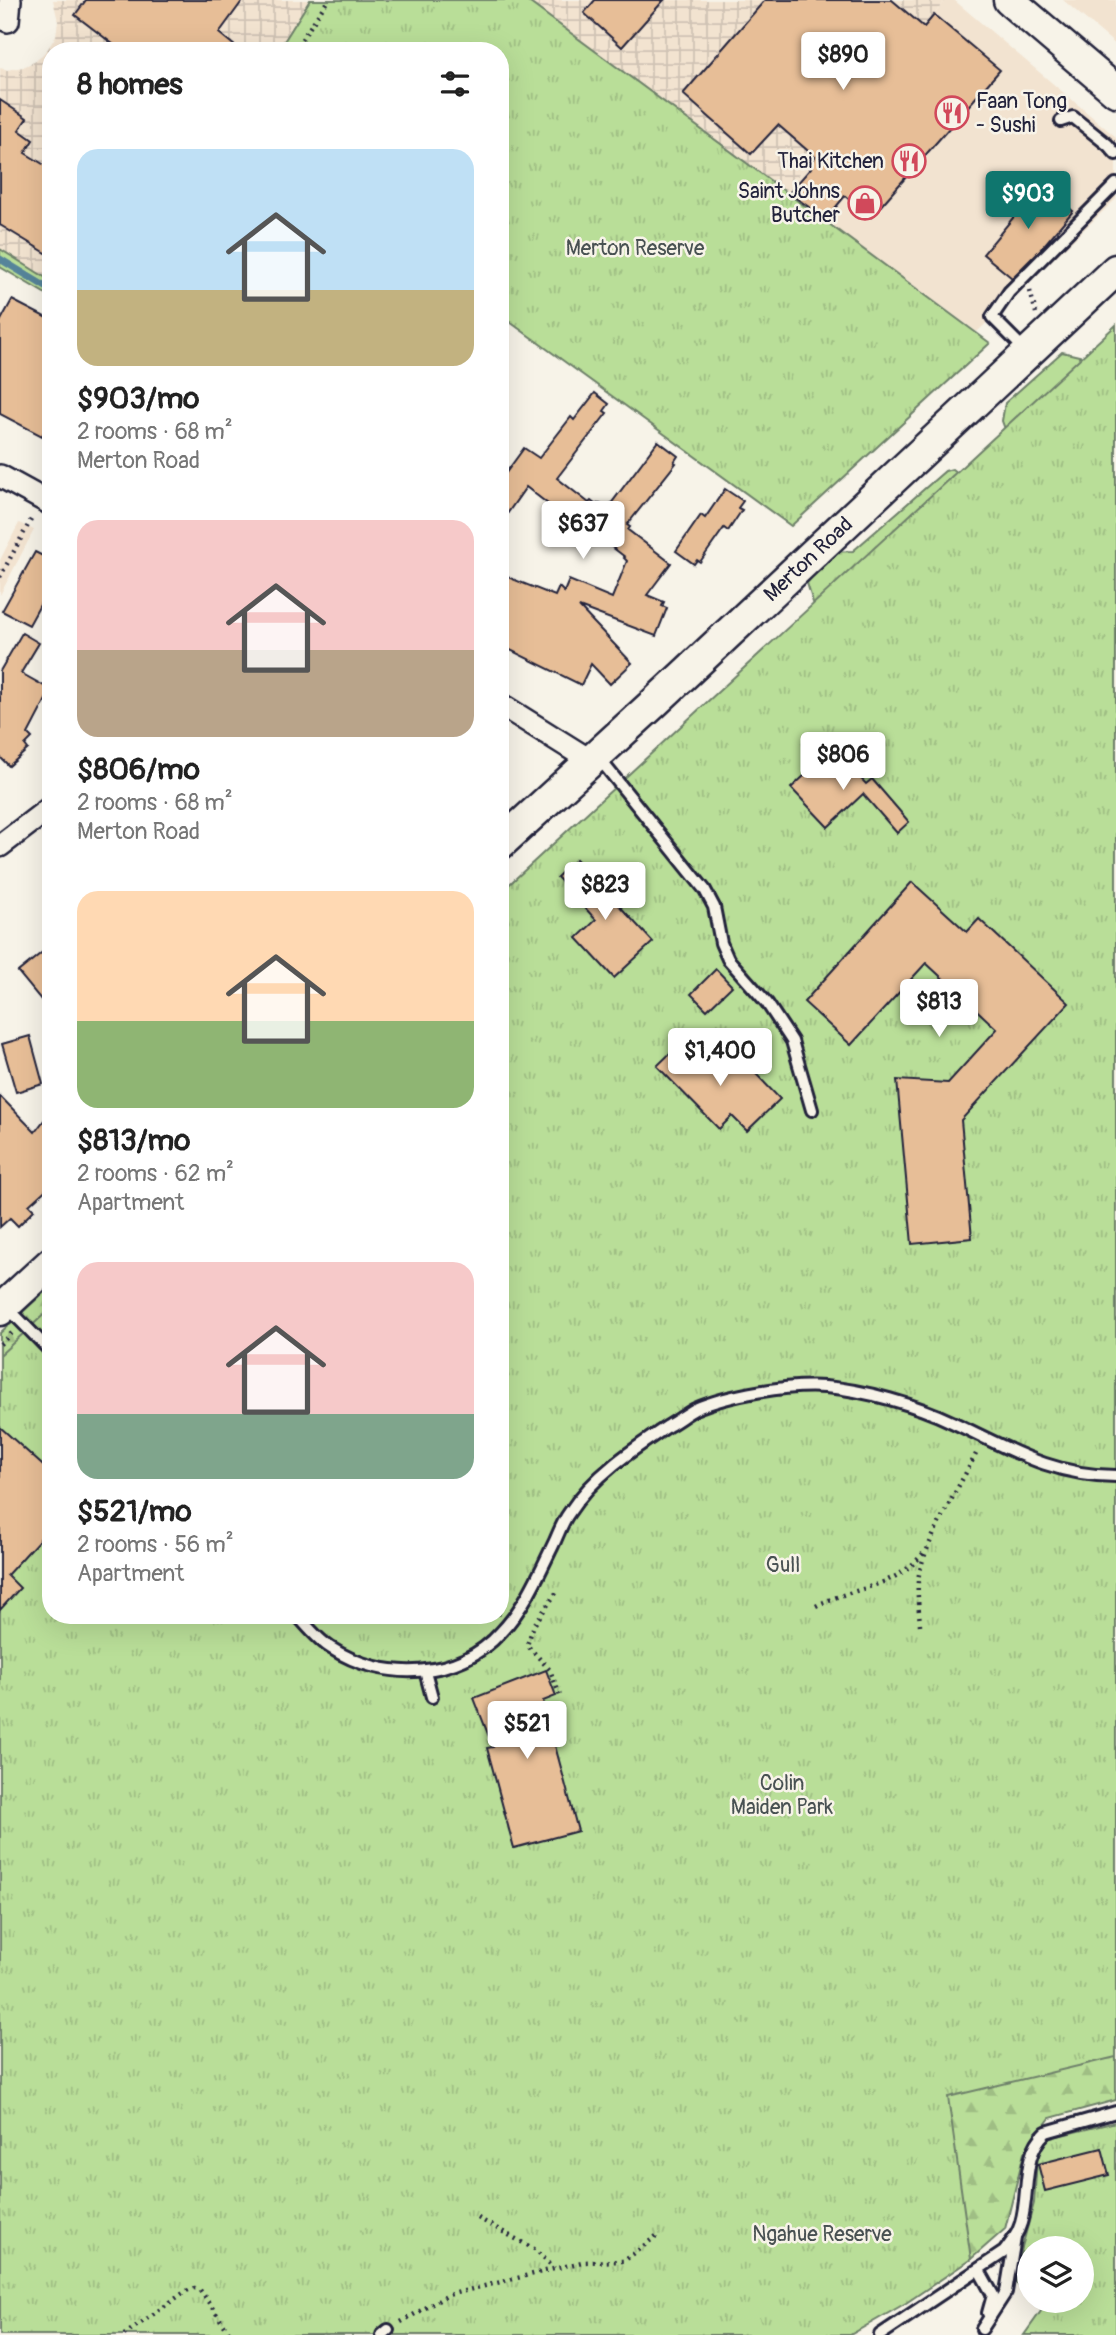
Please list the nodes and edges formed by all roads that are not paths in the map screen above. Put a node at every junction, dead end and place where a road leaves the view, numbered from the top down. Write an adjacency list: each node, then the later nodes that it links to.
1 (1009, 0): 2 (main road)
2 (1116, 91)
3 (1061, 121): 4 (lane)
4 (1116, 154)
5 (1116, 184): 7 (lane)
6 (1115, 271): 7 (main road, Merton Road)
7 (1022, 347): 11 (main road, Merton Road)
8 (0, 477): 9 (street)
9 (42, 500)
10 (509, 709): 11 (street)
11 (594, 758): 13 (main road, Merton Road); 15 (lane)
12 (42, 814): 14 (street)
13 (509, 836)
14 (0, 846)
15 (811, 1110)
16 (42, 1271): 17 (main road)
17 (3, 1308): 18 (lane)
18 (42, 1344)
19 (1116, 1476): 20 (lane)
20 (509, 1621)
21 (306, 1624): 23 (lane)
22 (507, 1624): 23 (lane)
23 (425, 1671): 24 (lane)
24 (432, 1697)
25 (1116, 2112): 26 (lane)
26 (1015, 2238): 27 (lane); 27 (lane)
27 (979, 2270): 28 (lane)
28 (880, 2335)

